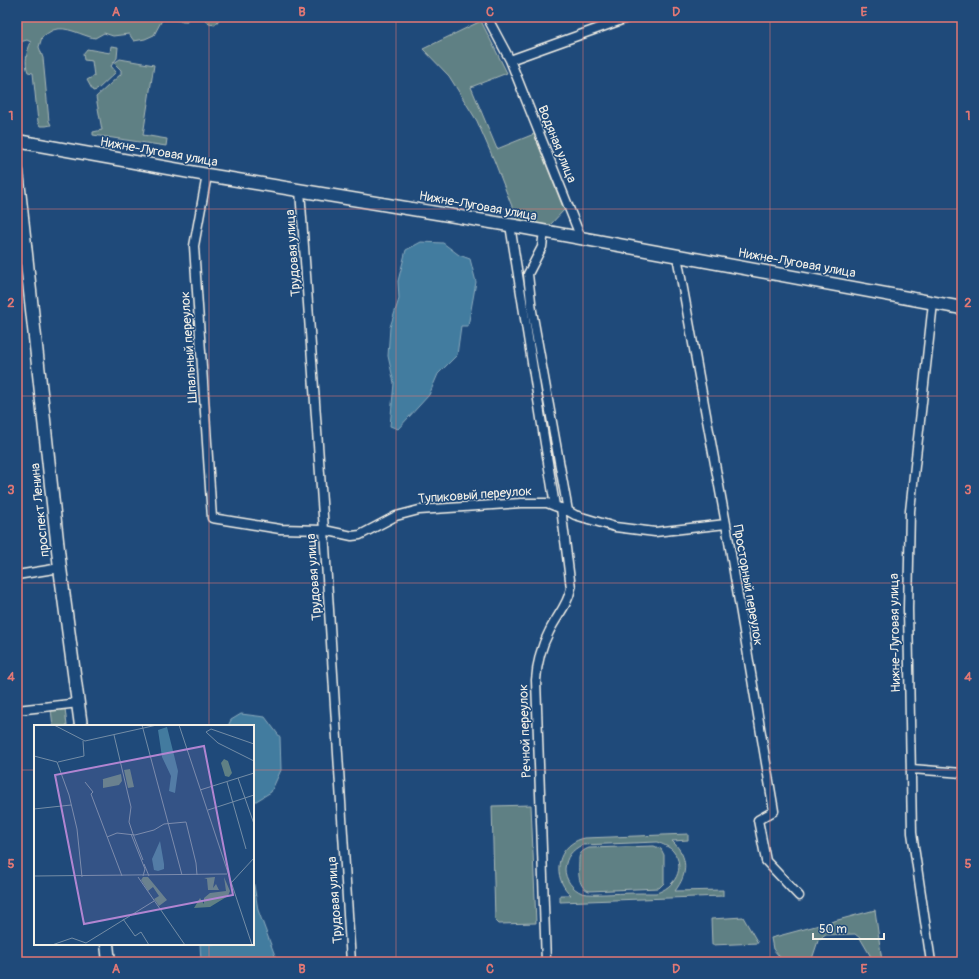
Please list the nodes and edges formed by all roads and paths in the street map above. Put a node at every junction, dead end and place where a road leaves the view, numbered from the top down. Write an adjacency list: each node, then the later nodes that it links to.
1 (487, 17): 3 (street, Водяная улица)
2 (630, 17): 3 (street)
3 (510, 60): 10 (street, Водяная улица)
4 (17, 141): 6 (street, Нижне-Луговая улица)
5 (17, 171): 18 (street, проспект Ленина)
6 (207, 175): 7 (street, Нижне-Луговая улица); 15 (street, Шпальный переулок)
7 (300, 190): 8 (street, Нижне-Луговая улица); 17 (street, Трудовая улица)
8 (510, 225): 9 (street, Нижне-Луговая улица); 14 (street)
9 (544, 231): 10 (street, Нижне-Луговая улица); 14 (street)
10 (581, 238): 11 (street, Нижне-Луговая улица)
11 (677, 256): 12 (street, Нижне-Луговая улица); 16 (street, Просторный переулок)
12 (933, 303): 13 (street, Нижне-Луговая улица); 23 (street, Нижне-Луговая улица)
13 (962, 308)
14 (561, 508): 16 (street, Тупиковый переулок); 17 (street, Тупиковый переулок); 29 (street, Речной переулок)
15 (212, 518): 17 (street, Тупиковый переулок)
16 (726, 524): 25 (street, Просторный переулок)
17 (324, 530): 28 (street, Трудовая улица)
18 (60, 568): 19 (street); 20 (street, проспект Ленина)
19 (17, 575)
20 (79, 703): 21 (street); 22 (street, проспект Ленина)
21 (17, 710)
22 (81, 725)
23 (912, 769): 24 (street); 30 (street, Нижне-Луговая улица)
24 (962, 773)
25 (799, 896)
26 (107, 945): 27 (street)
27 (109, 962)
28 (351, 962)
29 (546, 962)
30 (931, 962)

